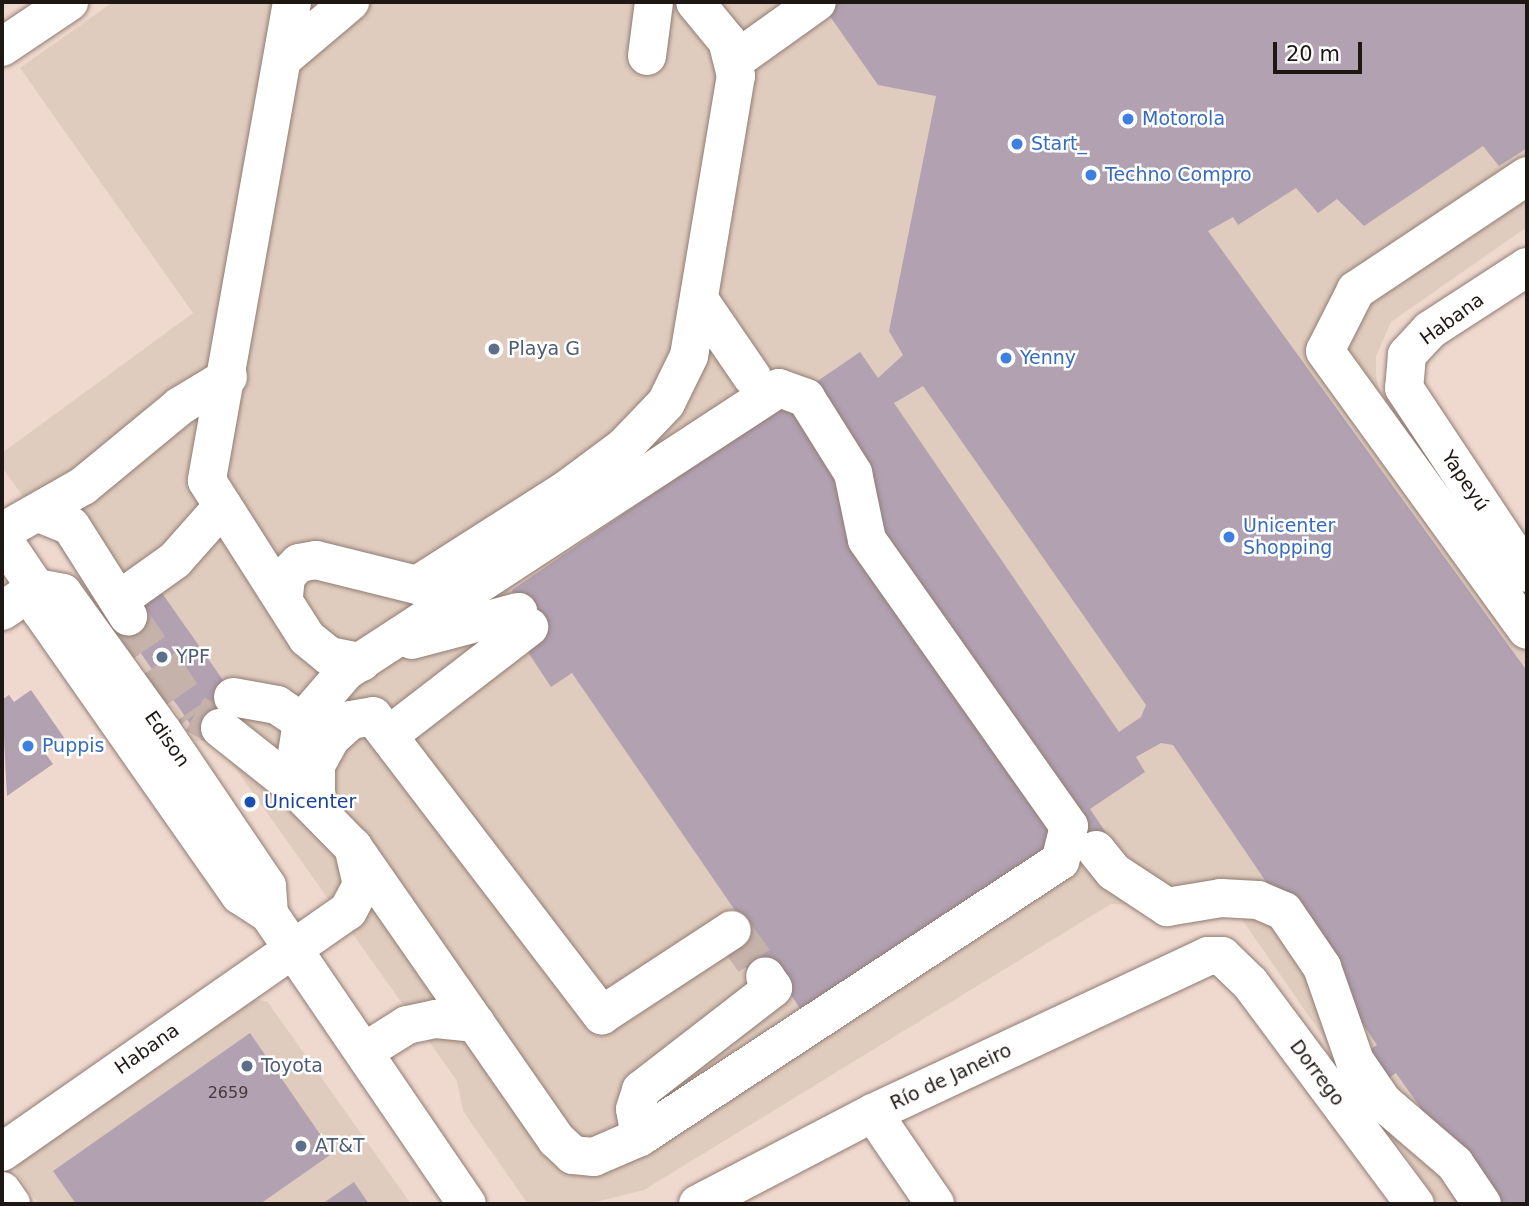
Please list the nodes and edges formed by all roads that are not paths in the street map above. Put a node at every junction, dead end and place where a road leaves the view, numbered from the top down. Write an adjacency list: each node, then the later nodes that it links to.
1 (69, 2): 7 (street)
2 (292, 2): 8 (street)
3 (349, 2): 8 (street)
4 (654, 2): 9 (street)
5 (695, 2): 10 (street)
6 (817, 2): 10 (street)
7 (2, 47)
8 (286, 56): 14 (street)
9 (647, 56)
10 (737, 59): 13 (street)
11 (1527, 176): 25 (street)
12 (1527, 267): 16 (street, Habana)
13 (700, 301): 15 (street); 22 (street)
14 (228, 377): 17 (street); 18 (street)
15 (752, 377)
16 (1404, 388): 20 (street, Yapeyú)
17 (223, 506): 22 (street); 24 (street)
18 (41, 514): 19 (street); 24 (street)
19 (2, 535): 21 (street, Edison)
20 (1527, 573)
21 (36, 587): 23 (street); 24 (street, Edison); 32 (street, Edison)
22 (284, 596): 26 (street)
23 (2, 611)
24 (122, 629): 27 (street, Edison)
25 (1527, 630)
26 (372, 654): 28 (street); 29 (street); 41 (street)
27 (200, 719): 28 (street); 30 (street); 32 (street, Edison)
28 (302, 722): 30 (street)
29 (389, 735): 30 (street); 33 (street)
30 (304, 796): 31 (street)
31 (354, 847): 34 (street, Habana); 38 (street)
32 (269, 914): 34 (street, Edison)
33 (732, 930)
34 (291, 946): 39 (street, Edison); 42 (street, Habana)
35 (1208, 956): 40 (street, Río de Janeiro); 48 (street, Dorrego)
36 (765, 976): 41 (street)
37 (850, 1019): 49 (street)
38 (476, 1023): 39 (street); 41 (street)
39 (364, 1052): 45 (street, Edison)
40 (873, 1114): 46 (street, Río de Janeiro); 47 (street)
41 (640, 1137)
42 (2, 1152)
43 (2, 1191): 44 (street)
44 (11, 1204)
45 (467, 1204)
46 (698, 1204)
47 (935, 1204)
48 (1415, 1204)
49 (1482, 1204)

